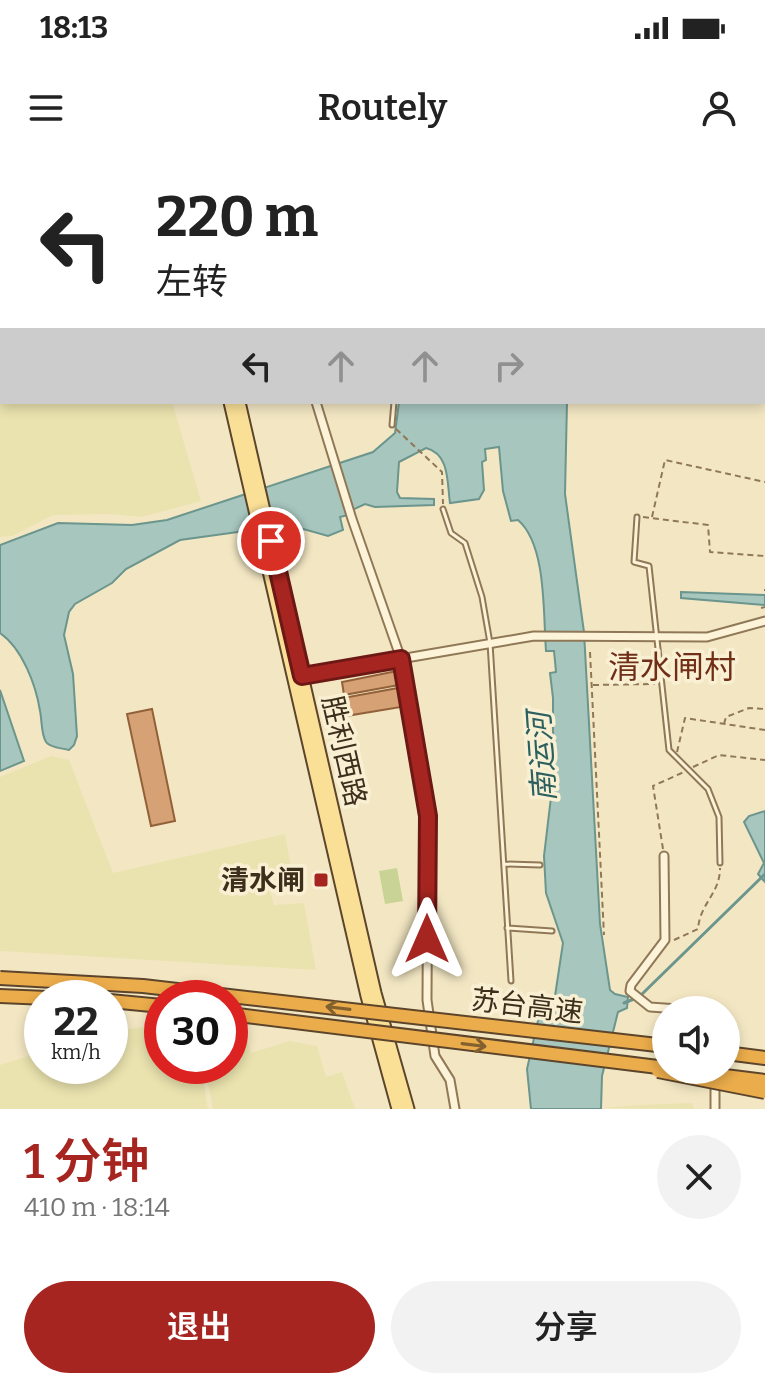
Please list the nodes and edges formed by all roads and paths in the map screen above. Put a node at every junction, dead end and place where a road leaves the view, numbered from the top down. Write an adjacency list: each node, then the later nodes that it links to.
1 (231, 404): 7 (main road, 胜利西路)
2 (239, 404): 7 (main road, 胜利西路)
3 (317, 404): 16 (street)
4 (394, 404): 5 (lane)
5 (392, 425): 8 (path)
6 (765, 482): 10 (path)
7 (253, 485): 17 (main road, 胜利西路)
8 (443, 509): 14 (lane)
9 (637, 517): 10 (path); 13 (lane)
10 (652, 517): 11 (path)
11 (765, 556)
12 (765, 621): 13 (street)
13 (657, 636): 14 (street); 18 (lane)
14 (490, 643): 16 (street); 28 (lane)
15 (590, 652): 19 (path)
16 (401, 659): 17 (street); 51 (street)
17 (297, 677): 49 (main road, 胜利西路); 50 (main road, 胜利西路)
18 (662, 684): 19 (path); 23 (lane)
19 (592, 685): 32 (path)
20 (765, 709): 21 (path)
21 (724, 725): 22 (path); 23 (path)
22 (765, 730)
23 (676, 757): 25 (lane)
24 (765, 760): 25 (path)
25 (687, 770): 26 (path); 27 (lane)
26 (664, 856): 33 (street)
27 (720, 863): 33 (path)
28 (504, 864): 29 (lane); 30 (lane)
29 (540, 865)
30 (507, 928): 31 (lane); 35 (lane)
31 (552, 931)
32 (604, 935)
33 (662, 944): 38 (street)
34 (0, 978): 40 (highway, 苏台高速, one-way to 34, bridge)
35 (511, 981)
36 (0, 996): 37 (highway)
37 (24, 997)
38 (652, 1007)
39 (248, 1016): 43 (highway, 苏台高速, one-way to 43, bridge)
40 (652, 1044)
41 (740, 1055): 42 (highway)
42 (765, 1058)
43 (600, 1060): 44 (highway, 苏台高速, bridge); 48 (highway, bridge)
44 (652, 1066)
45 (740, 1078): 46 (highway, bridge)
46 (765, 1081)
47 (715, 1084): 52 (street)
48 (765, 1092)
49 (398, 1109)
50 (408, 1109)
51 (455, 1109)
52 (715, 1109)

